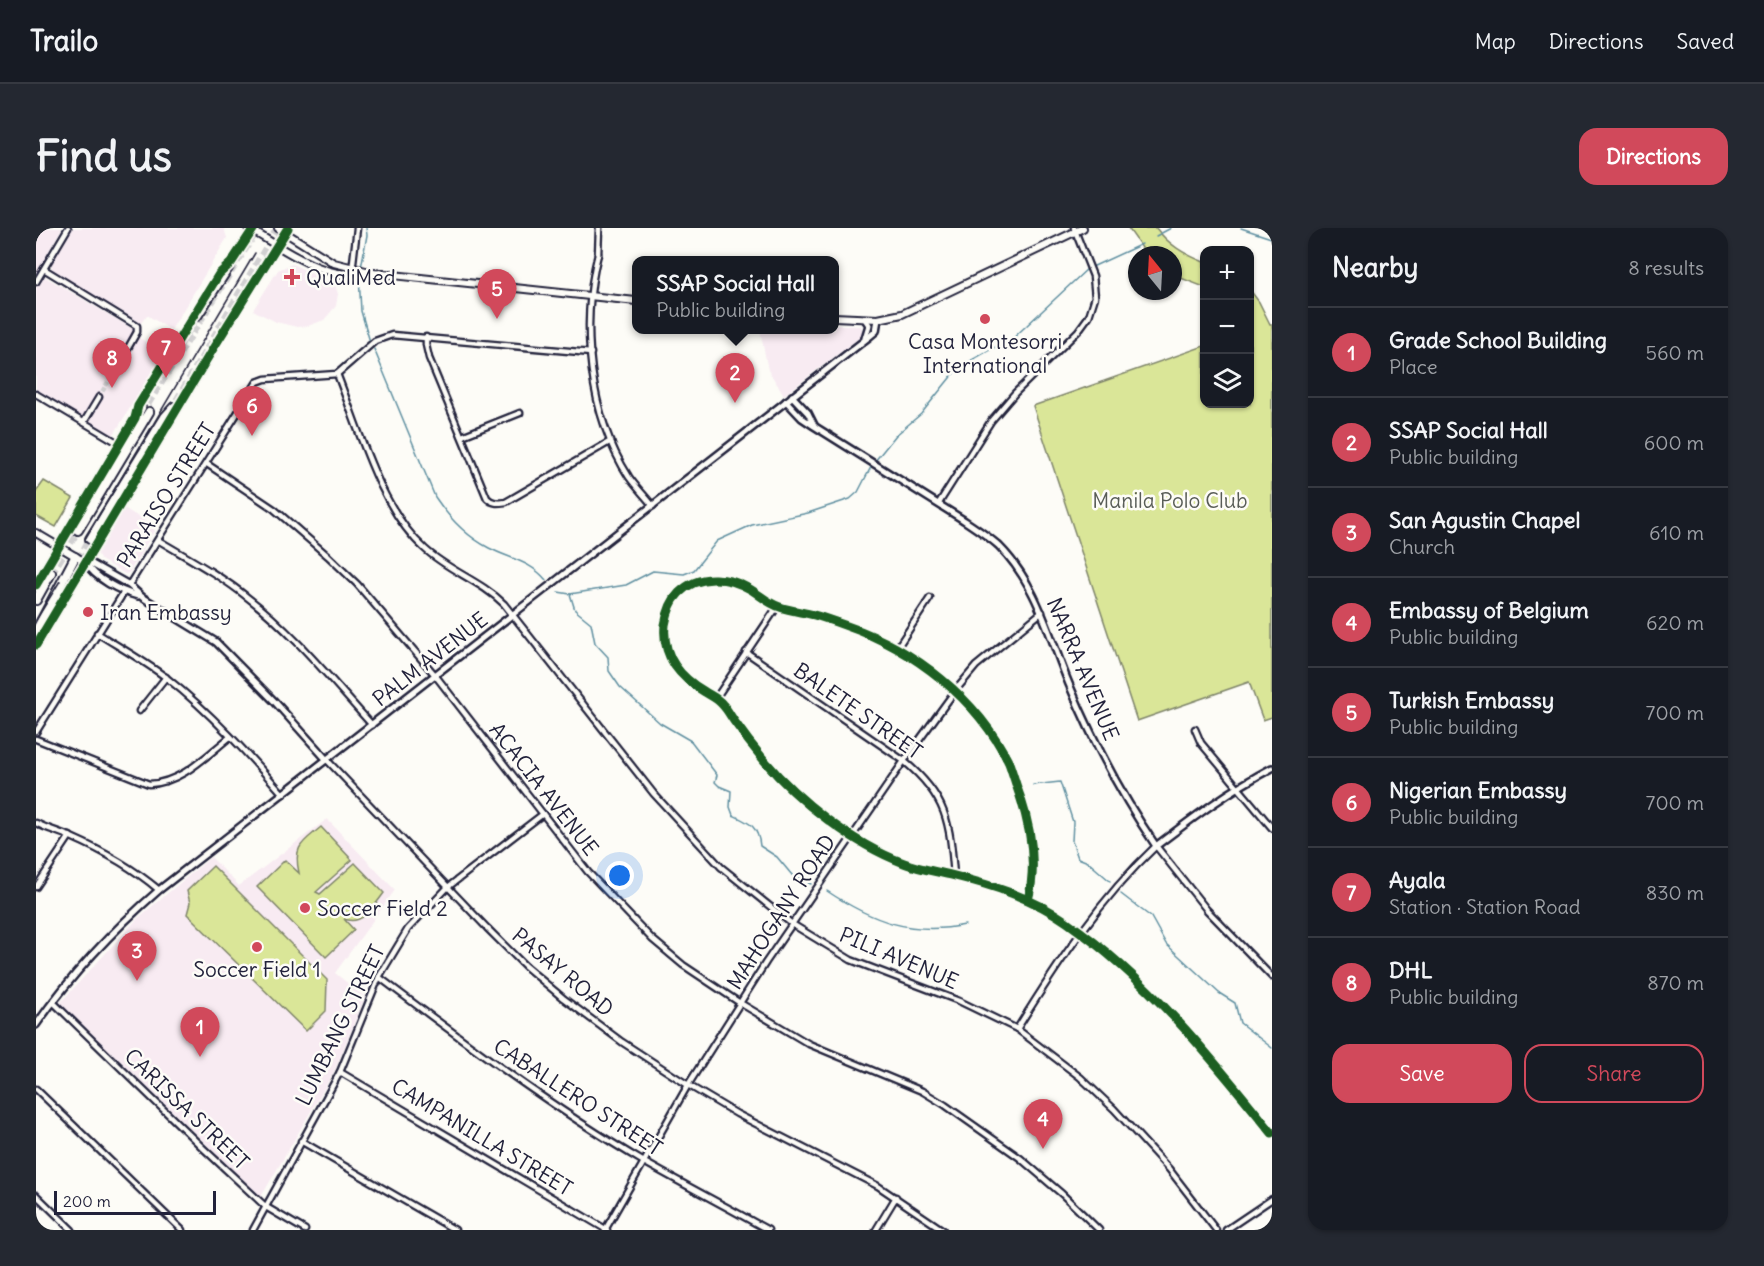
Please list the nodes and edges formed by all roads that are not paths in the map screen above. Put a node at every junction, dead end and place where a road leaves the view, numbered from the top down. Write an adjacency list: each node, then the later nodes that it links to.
1 (68, 228): 10 (street)
2 (357, 228): 9 (street)
3 (599, 228): 14 (street)
4 (1083, 228): 7 (main road)
5 (251, 229): 8 (main road); 16 (highway)
6 (284, 229): 8 (highway); 9 (main road)
7 (1075, 230): 19 (main road); 41 (street)
8 (278, 246): 12 (main road); 20 (highway)
9 (353, 268): 11 (main road); 12 (street)
10 (44, 269): 13 (street); 25 (street)
11 (374, 273): 12 (main road); 14 (main road)
12 (352, 276)
13 (36, 282)
14 (592, 297): 15 (main road); 24 (street)
15 (632, 301)
16 (197, 316)
17 (839, 317): 18 (main road)
18 (865, 319): 19 (main road); 22 (street)
19 (878, 319): 22 (street, PALM AVENUE)
20 (223, 332)
21 (426, 338): 24 (street); 26 (street); 37 (street)
22 (864, 339): 29 (street, PALM AVENUE)
23 (214, 347): 27 (highway)
24 (591, 353): 38 (street)
25 (120, 362)
26 (337, 374): 40 (street, PARAISO STREET); 59 (street, PILI AVENUE)
27 (186, 393): 45 (highway); 49 (highway)
28 (36, 395): 35 (street)
29 (792, 396): 31 (street, PALM AVENUE); 36 (street, NARRA AVENUE)
30 (99, 397): 35 (street)
31 (786, 401): 36 (street, NARRA AVENUE); 42 (street, PALM AVENUE)
32 (141, 408): 39 (highway)
33 (149, 412): 43 (highway)
34 (520, 413): 37 (street)
35 (84, 422): 39 (street)
36 (814, 426): 41 (street, NARRA AVENUE)
37 (462, 436): 38 (street)
38 (611, 441): 42 (street)
39 (120, 444): 47 (highway)
40 (207, 464): 46 (street, PARAISO STREET); 65 (street, ACACIA AVENUE)
41 (939, 503): 58 (street, NARRA AVENUE)
42 (653, 506): 59 (street, PALM AVENUE)
43 (78, 530)
44 (36, 533): 47 (main road)
45 (90, 539)
46 (158, 540): 52 (street, PARAISO STREET); 70 (street)
47 (58, 547): 48 (main road); 51 (highway)
48 (75, 557): 49 (main road); 60 (highway)
49 (85, 562): 52 (street, PASAY ROAD); 53 (street, PASAY ROAD); 62 (highway)
50 (51, 573): 56 (highway)
51 (36, 585)
52 (129, 585): 54 (street, PASAY ROAD)
53 (124, 592): 54 (street, PASAY ROAD); 61 (street, PARAISO STREET)
54 (142, 597): 75 (street, PASAY ROAD)
55 (930, 598): 63 (street)
56 (36, 600)
57 (777, 607): 63 (street); 64 (street); 68 (street)
58 (1042, 612): 67 (street, MAHOGANY ROAD); 85 (street, NARRA AVENUE)
59 (513, 616): 65 (street, PALM AVENUE); 91 (street, PILI AVENUE)
60 (36, 631)
61 (97, 633): 66 (street); 72 (street, PARAISO STREET)
62 (36, 645)
63 (897, 648): 67 (street)
64 (746, 652): 68 (street); 76 (street, BALETE STREET)
65 (435, 675): 70 (street, PALM AVENUE); 80 (street, ACACIA AVENUE)
66 (166, 677): 69 (street); 73 (street)
67 (955, 691): 76 (street, MAHOGANY ROAD); 90 (street)
68 (716, 698): 83 (street)
69 (139, 711)
70 (372, 725): 75 (street, PALM AVENUE)
71 (1195, 729): 78 (street)
72 (36, 732)
73 (230, 737): 74 (street); 79 (street)
74 (36, 739)
75 (327, 760): 79 (street, PALM AVENUE); 88 (street, PASAY ROAD)
76 (904, 761): 83 (street, MAHOGANY ROAD); 86 (street, BALETE STREET)
77 (1272, 768): 78 (street)
78 (1237, 786): 82 (street); 85 (street)
79 (283, 794): 89 (street, PALM AVENUE)
80 (543, 814): 88 (street, LUMBANG STREET); 96 (street, ACACIA AVENUE)
81 (36, 824): 84 (street)
82 (1272, 828)
83 (852, 835): 86 (street); 91 (street, MAHOGANY ROAD)
84 (70, 836): 87 (street); 89 (street)
85 (1156, 846): 92 (street); 94 (street, NARRA AVENUE)
86 (954, 876): 90 (street)
87 (36, 887)
88 (448, 887): 93 (street, LUMBANG STREET); 100 (street, PASAY ROAD)
89 (159, 890): 95 (street, PALM AVENUE)
90 (1029, 900): 92 (street)
91 (792, 924): 96 (street, MAHOGANY ROAD); 98 (street, PILI AVENUE)
92 (1081, 933): 98 (street); 102 (street)
93 (379, 977): 99 (street, LUMBANG STREET); 104 (street, CABALLERO STREET)
94 (1272, 977)
95 (52, 1002): 97 (street, PALM AVENUE); 108 (street, CARISSA STREET)
96 (740, 1003): 100 (street, MAHOGANY ROAD); 118 (street, ACACIA AVENUE)
97 (36, 1025)
98 (1017, 1029): 119 (street, PILI AVENUE)
99 (340, 1072): 103 (street, LUMBANG STREET); 114 (street, CAMPANILLA STREET)
100 (688, 1085): 104 (street, MAHOGANY ROAD); 106 (street, PASAY ROAD)
101 (36, 1089): 110 (street)
102 (1272, 1133)
103 (302, 1141): 108 (street, LUMBANG STREET); 113 (street)
104 (643, 1161): 114 (street, MAHOGANY ROAD); 115 (street, CABALLERO STREET)
105 (36, 1195): 109 (street)
106 (896, 1197): 116 (street); 117 (street, PASAY ROAD)
107 (1272, 1199): 120 (street)
108 (266, 1207): 111 (street, LUMBANG STREET); 112 (street, CARISSA STREET)
109 (72, 1230)
110 (182, 1230)
111 (253, 1230)
112 (305, 1230)
113 (455, 1230)
114 (605, 1230)
115 (768, 1230)
116 (876, 1230)
117 (943, 1230)
118 (1099, 1230)
119 (1216, 1230)
120 (1226, 1230)

